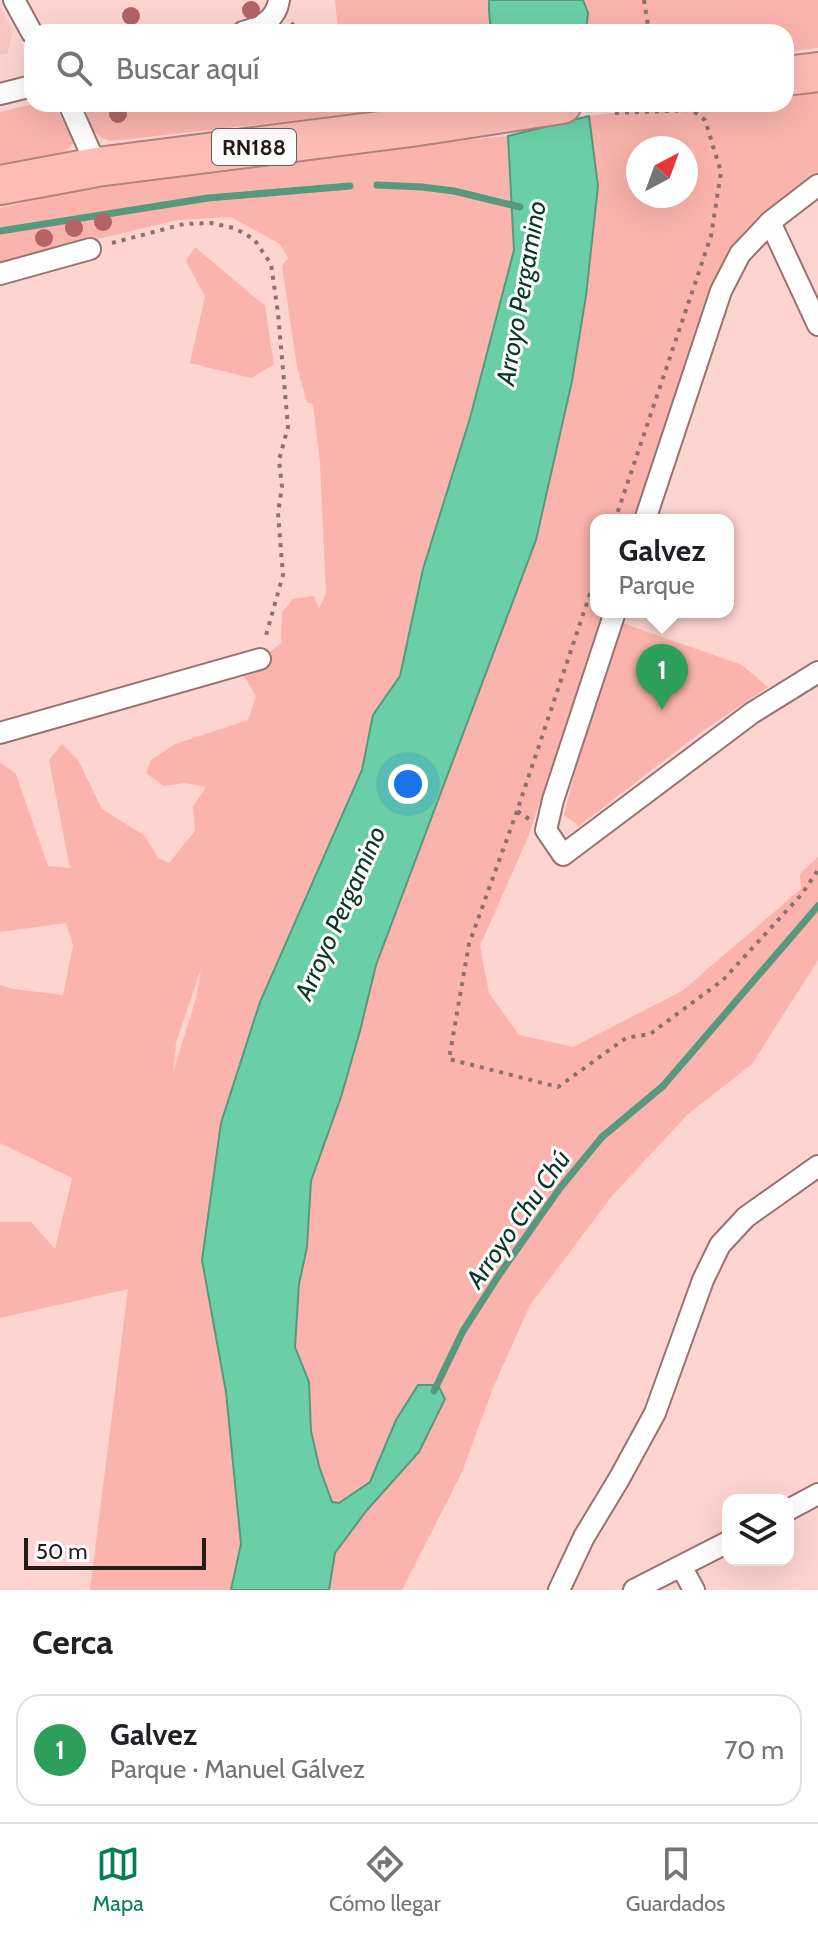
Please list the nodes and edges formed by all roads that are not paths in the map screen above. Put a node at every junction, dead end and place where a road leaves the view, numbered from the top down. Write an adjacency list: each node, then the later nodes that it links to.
1 (14, 0): 3 (street)
2 (278, 5): 4 (street)
3 (27, 24)
4 (264, 24)
5 (818, 72): 6 (highway)
6 (794, 75)
7 (24, 88): 8 (street)
8 (0, 94)
9 (73, 112): 11 (street)
10 (509, 112): 11 (highway, RN188)
11 (97, 167): 12 (highway, RN188)
12 (0, 185)
13 (818, 185): 14 (street)
14 (770, 222): 17 (street); 18 (street)
15 (90, 249): 16 (street)
16 (0, 274)
17 (818, 325)
18 (647, 514)
19 (613, 618): 21 (street)
20 (260, 659): 22 (street)
21 (818, 672)
22 (0, 733)
23 (818, 1166): 28 (street)
24 (818, 1494): 25 (street)
25 (794, 1507)
26 (722, 1545): 27 (street)
27 (681, 1566): 29 (street); 30 (street)
28 (559, 1590)
29 (634, 1590)
30 (694, 1590)

